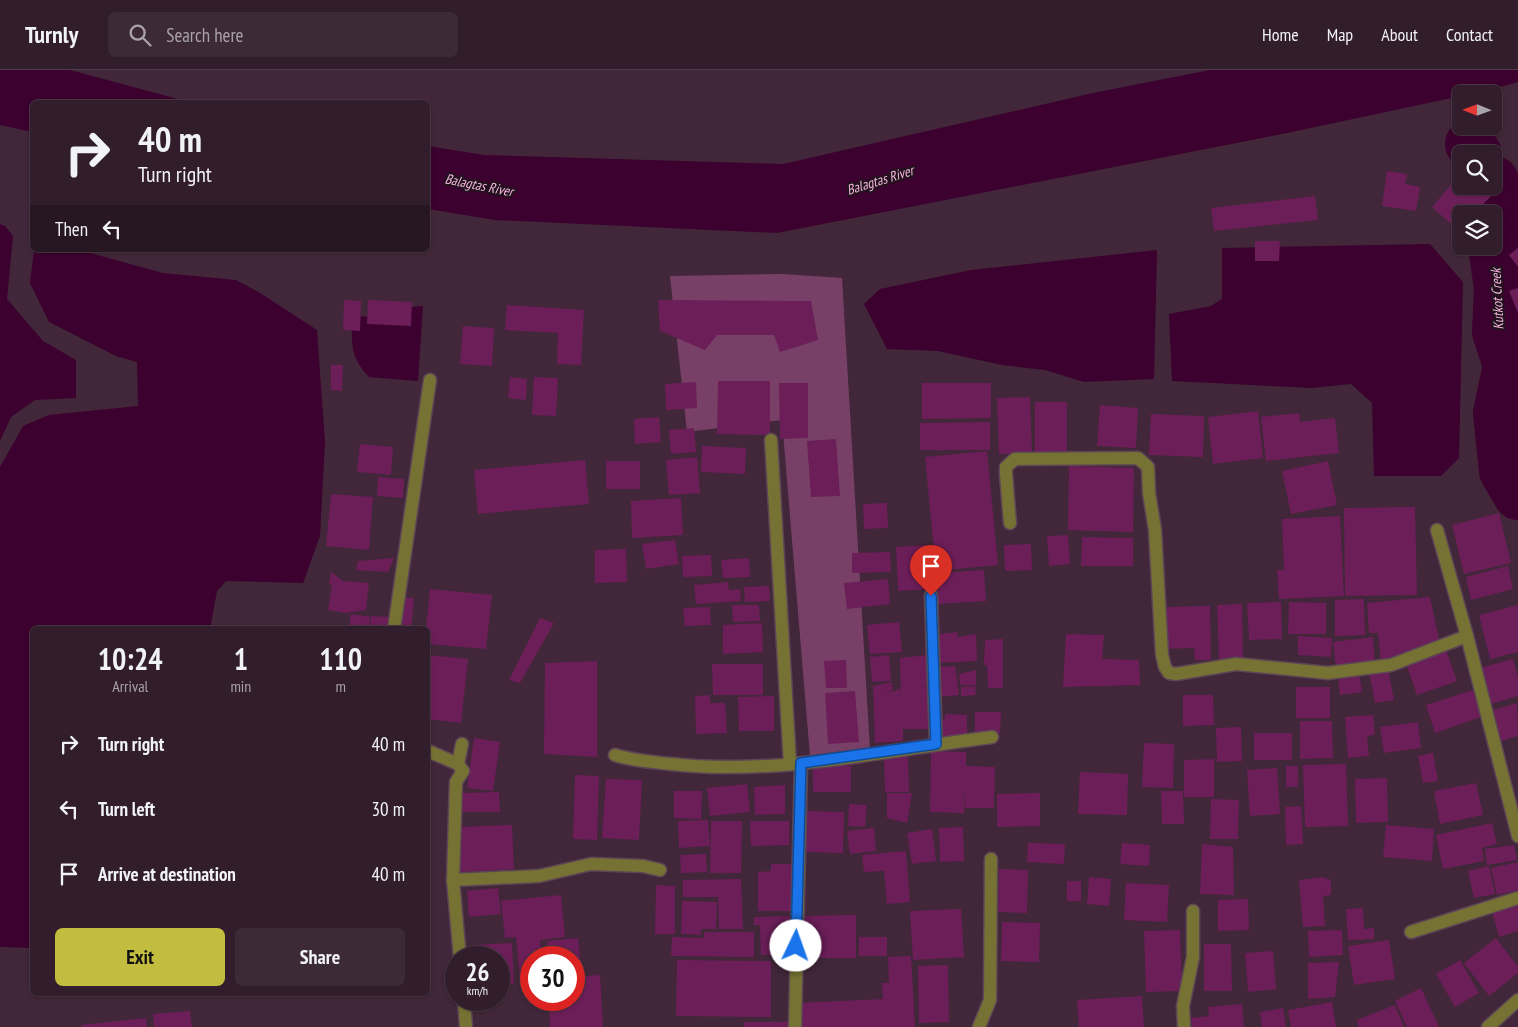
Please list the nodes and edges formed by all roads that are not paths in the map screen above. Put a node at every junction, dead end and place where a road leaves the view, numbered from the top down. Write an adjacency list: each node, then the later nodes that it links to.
1 (430, 380): 6 (street)
2 (771, 440): 14 (street)
3 (1010, 523): 7 (street)
4 (1437, 530): 7 (street)
5 (931, 596): 10 (street)
6 (394, 626)
7 (1467, 636): 15 (street)
8 (992, 737): 10 (street)
9 (462, 744): 13 (street)
10 (936, 744): 14 (street)
11 (430, 752): 13 (street)
12 (615, 755): 14 (street)
13 (458, 764): 18 (street)
14 (796, 764): 26 (street)
15 (1518, 836)
16 (991, 860): 27 (street)
17 (660, 870): 18 (street)
18 (453, 880): 22 (street)
19 (1518, 898): 21 (street)
20 (1194, 911): 28 (street)
21 (1411, 932)
22 (459, 946)
23 (1518, 1000): 29 (street)
24 (465, 1011): 25 (street)
25 (466, 1027)
26 (795, 1027)
27 (979, 1027)
28 (1184, 1027)
29 (1488, 1027)

